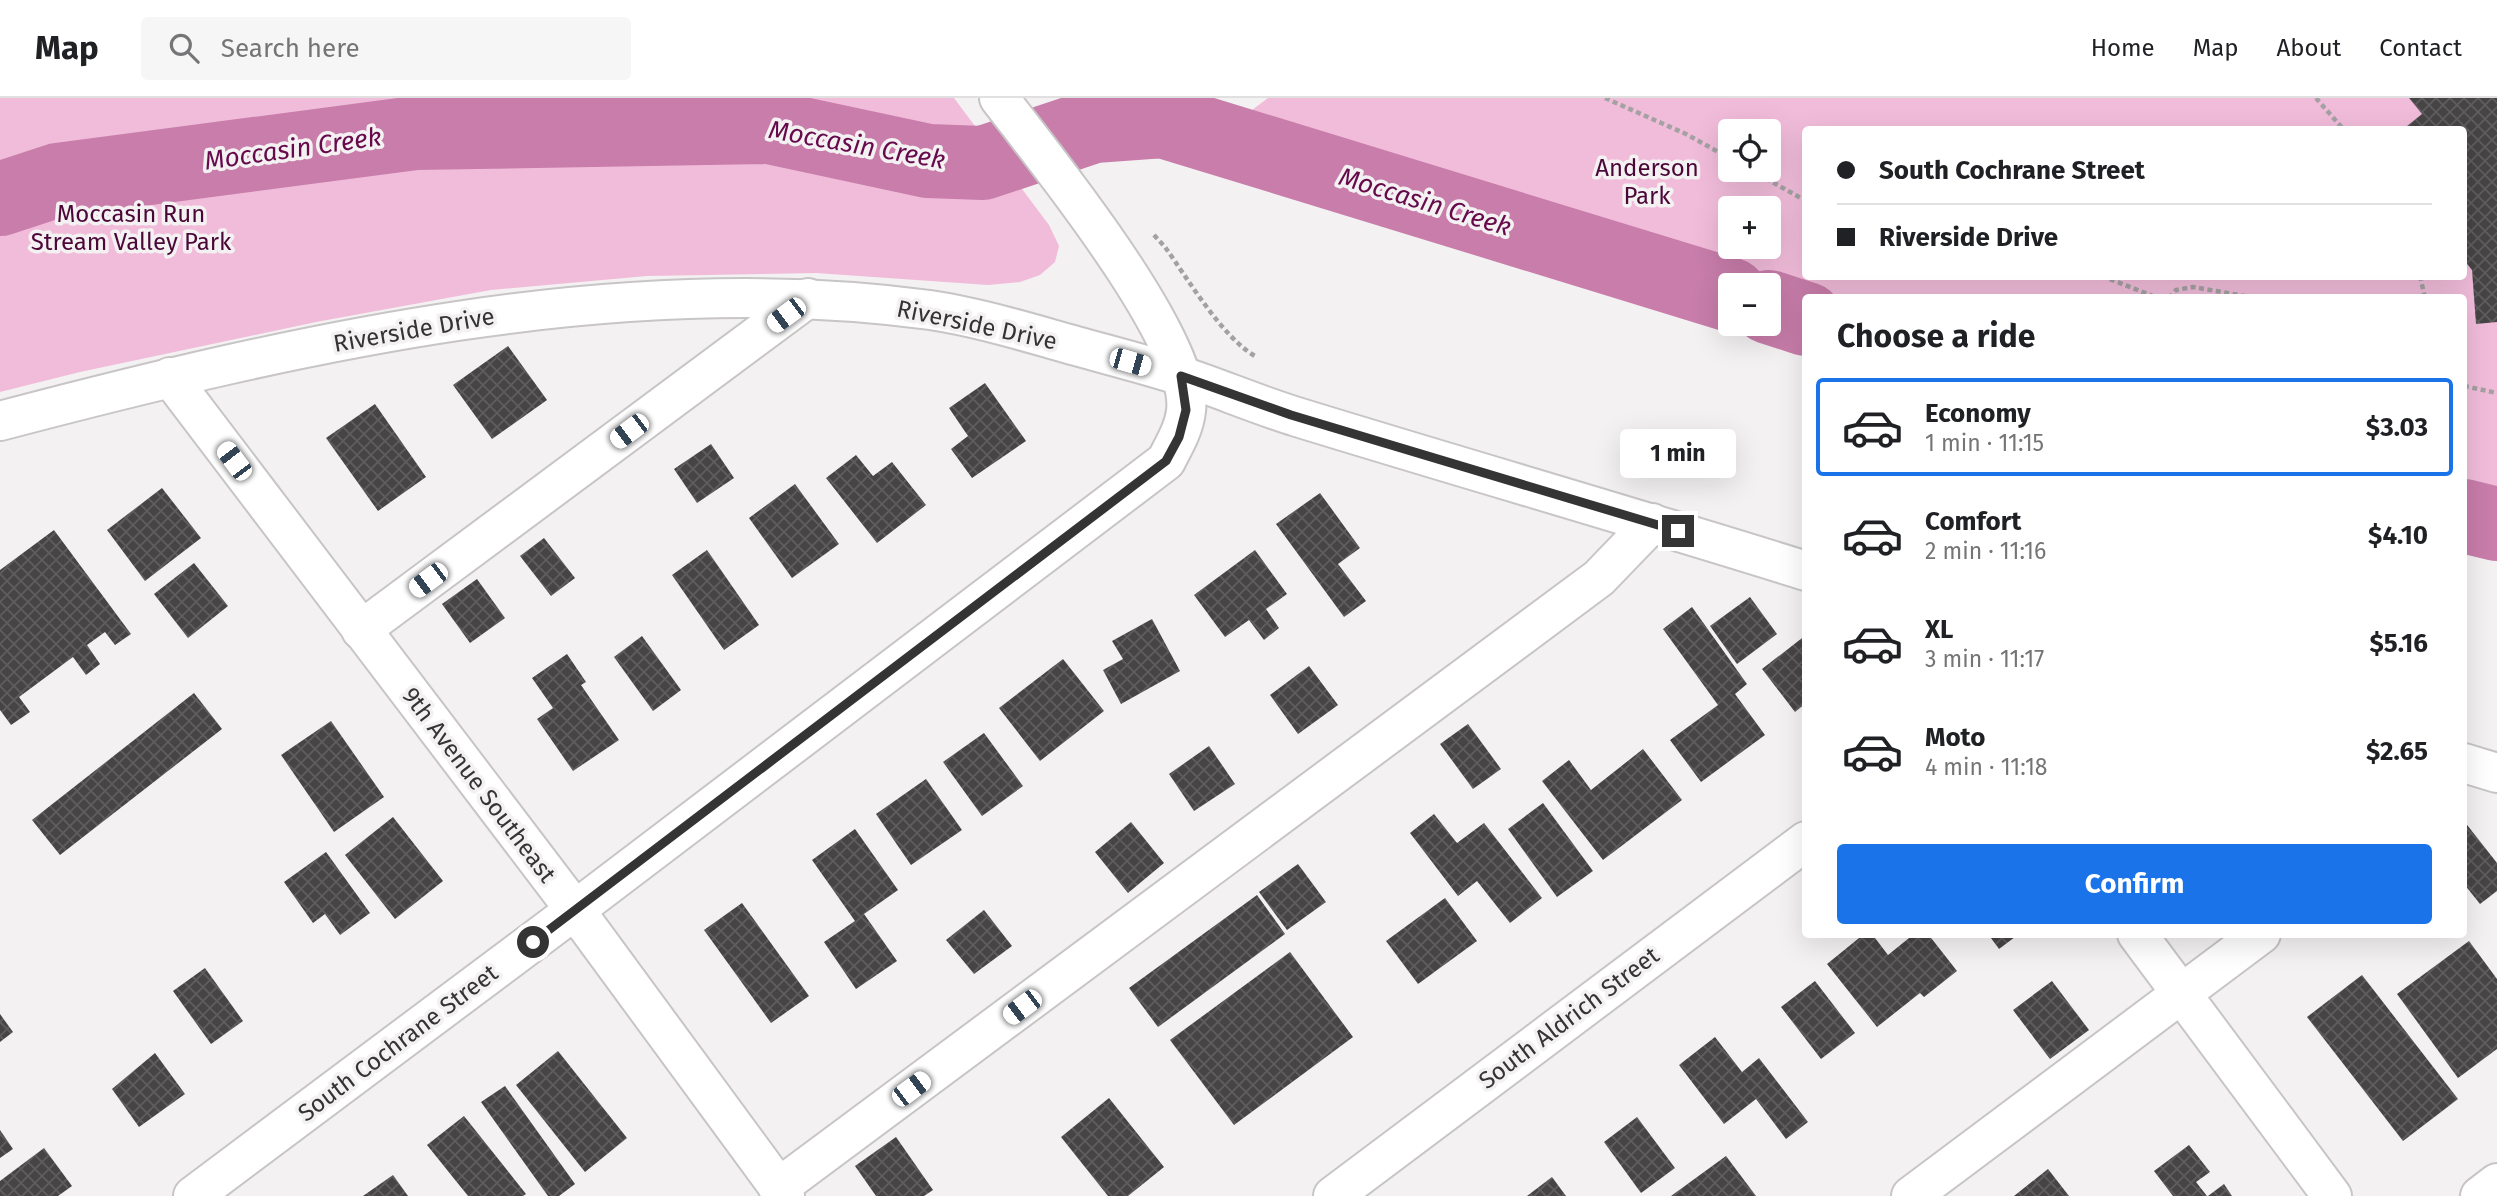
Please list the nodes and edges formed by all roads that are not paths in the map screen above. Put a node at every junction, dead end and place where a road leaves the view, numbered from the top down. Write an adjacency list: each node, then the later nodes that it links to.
1 (999, 98): 4 (street, South Cochrane Street)
2 (808, 298): 3 (street, Riverside Drive); 4 (street, Riverside Drive); 8 (street)
3 (170, 376): 5 (street, Riverside Drive); 8 (street, 9th Avenue Southeast)
4 (1181, 376): 6 (street, Riverside Drive); 10 (street, South Cochrane Street)
5 (0, 421)
6 (1652, 523): 7 (street, Riverside Drive); 15 (street)
7 (1802, 569)
8 (361, 630): 10 (street, 9th Avenue Southeast)
9 (1802, 844): 17 (street, South Aldrich Street)
10 (575, 910): 15 (street, 9th Avenue Southeast); 16 (street, South Cochrane Street)
11 (2140, 938): 13 (street)
12 (2256, 938): 13 (street)
13 (2182, 995): 18 (street); 19 (street)
14 (2497, 1183): 20 (street)
15 (781, 1192)
16 (193, 1196)
17 (1333, 1196)
18 (1911, 1196)
19 (2332, 1196)
20 (2480, 1196)

